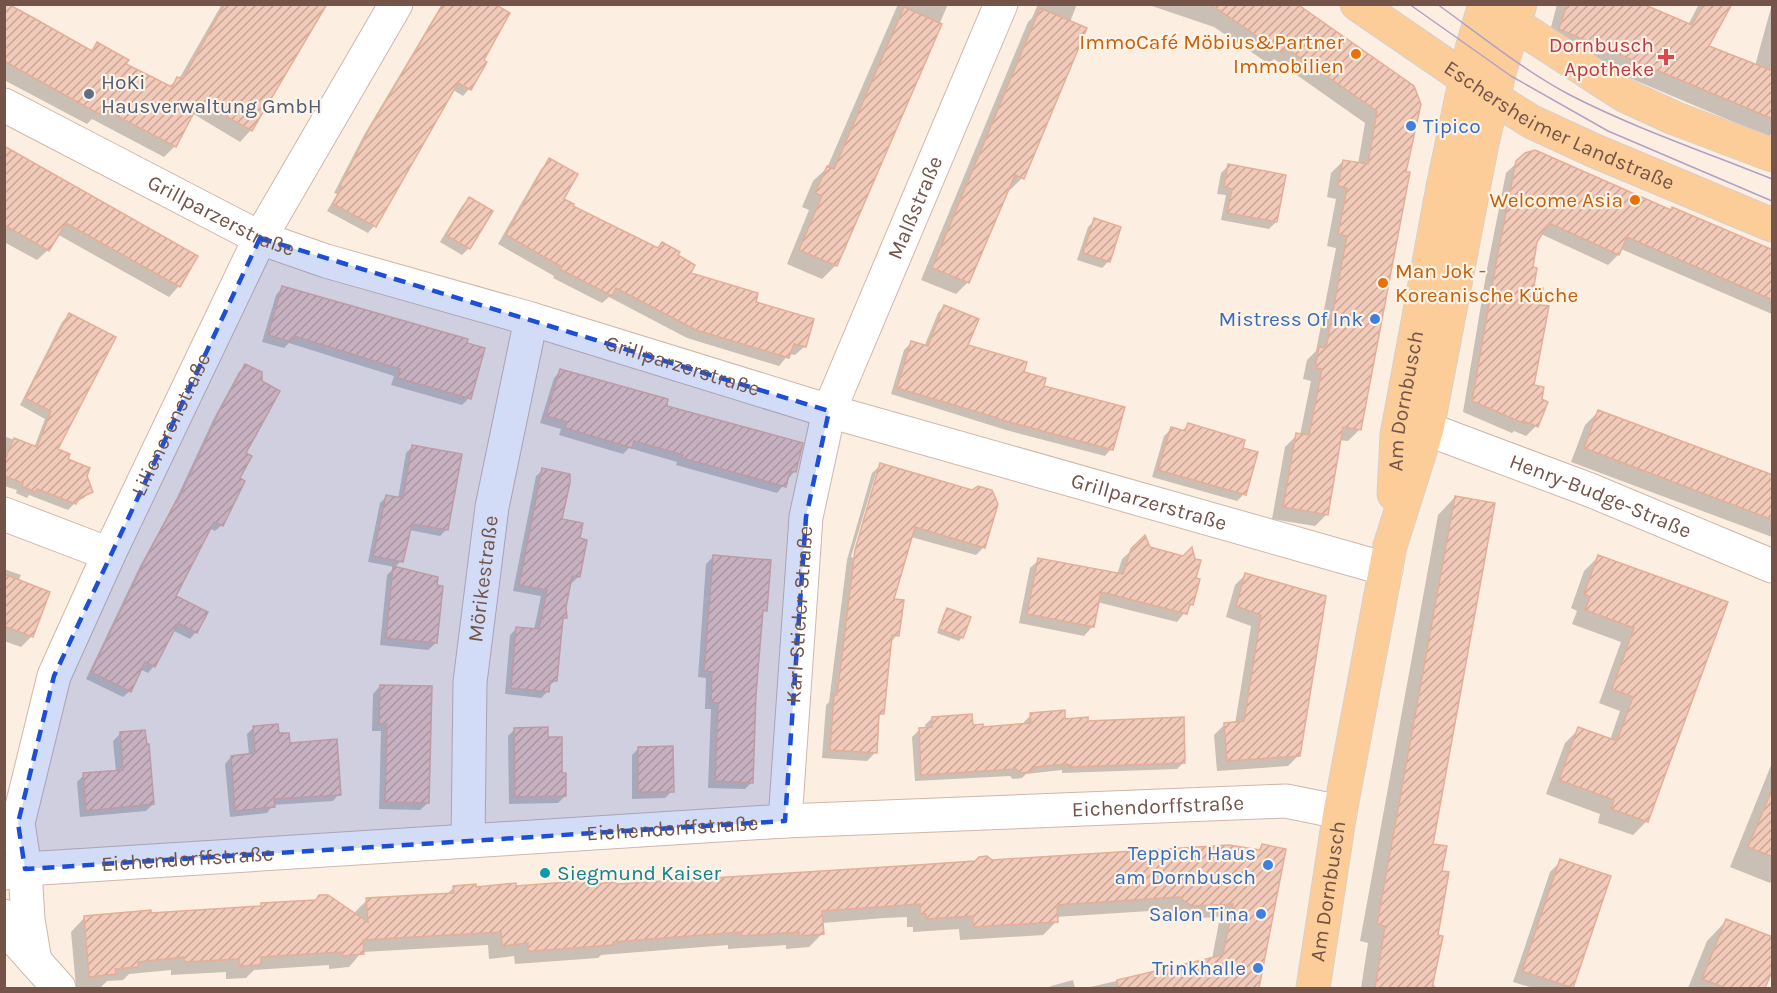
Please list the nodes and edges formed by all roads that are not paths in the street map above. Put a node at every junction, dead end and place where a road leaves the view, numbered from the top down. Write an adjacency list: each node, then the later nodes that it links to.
1 (396, 4): 11 (street, Liliencronstraße)
2 (1001, 4): 13 (street, Malßstraße)
3 (1357, 4): 6 (main road, Eschersheimer Landstraße)
4 (1486, 4): 5 (main road); 6 (main road, Am Dornbusch)
5 (1516, 14): 7 (main road, Am Dornbusch); 9 (main road)
6 (1466, 78): 7 (main road, Eschersheimer Landstraße); 17 (main road, Am Dornbusch)
7 (1492, 96): 10 (main road, Eschersheimer Landstraße); 14 (main road, Am Dornbusch)
8 (4, 105): 11 (street, Grillparzerstraße)
9 (1772, 154)
10 (1773, 225)
11 (260, 238): 12 (street, Grillparzerstraße); 16 (street, Liliencronstraße)
12 (531, 320): 13 (street, Grillparzerstraße); 21 (street, Mörikestraße)
13 (829, 411): 17 (street, Grillparzerstraße); 20 (street, Karl-Stieler-Straße)
14 (1427, 429): 17 (main road, Am Dornbusch); 18 (street, Henry-Budge-Straße)
15 (4, 514): 16 (street)
16 (109, 554): 22 (street, Liliencronstraße)
17 (1388, 557): 19 (main road, Am Dornbusch)
18 (1773, 566)
19 (1340, 812): 20 (street, Eichendorffstraße); 26 (main road, Am Dornbusch)
20 (785, 821): 21 (street, Eichendorffstraße)
21 (468, 840): 22 (street, Eichendorffstraße)
22 (15, 871): 23 (street); 24 (street, Liliencronstraße)
23 (5, 919): 24 (street)
24 (35, 961): 25 (street)
25 (59, 988)
26 (1313, 988)

